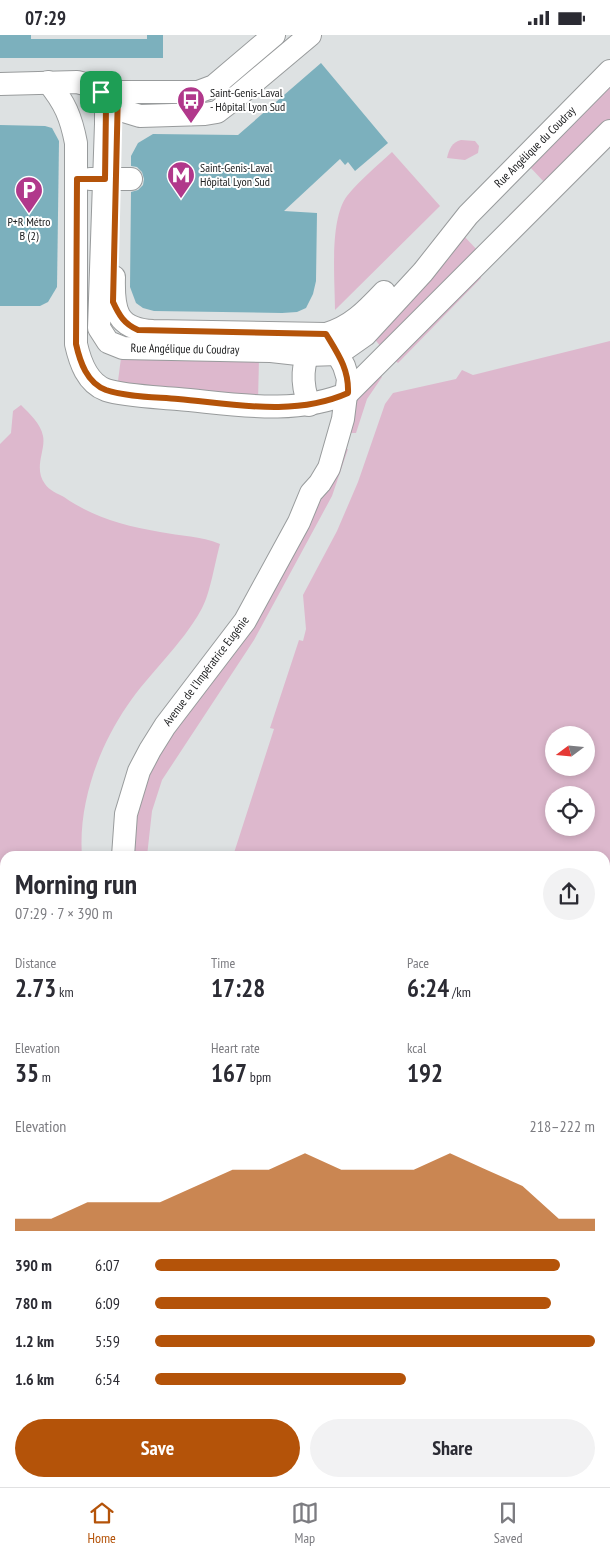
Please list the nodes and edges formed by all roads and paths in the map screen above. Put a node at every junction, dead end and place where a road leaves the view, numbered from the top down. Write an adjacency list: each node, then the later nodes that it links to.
1 (274, 35): 6 (street)
2 (310, 35): 6 (street)
3 (610, 71): 10 (street, Rue Angélique du Coudray)
4 (48, 82): 5 (street); 6 (street); 8 (street)
5 (0, 83)
6 (112, 97): 9 (street, Rue Angélique du Coudray)
7 (610, 131): 13 (street)
8 (77, 179): 9 (street); 14 (street)
9 (117, 179): 11 (street, Rue Angélique du Coudray)
10 (468, 215): 11 (street); 12 (street, Rue Angélique du Coudray)
11 (315, 341): 12 (street, Rue Angélique du Coudray); 14 (street)
12 (338, 354): 13 (street)
13 (348, 393): 14 (street); 15 (street, Avenue de l'Impératrice Eugénie)
14 (309, 405)
15 (123, 851)

